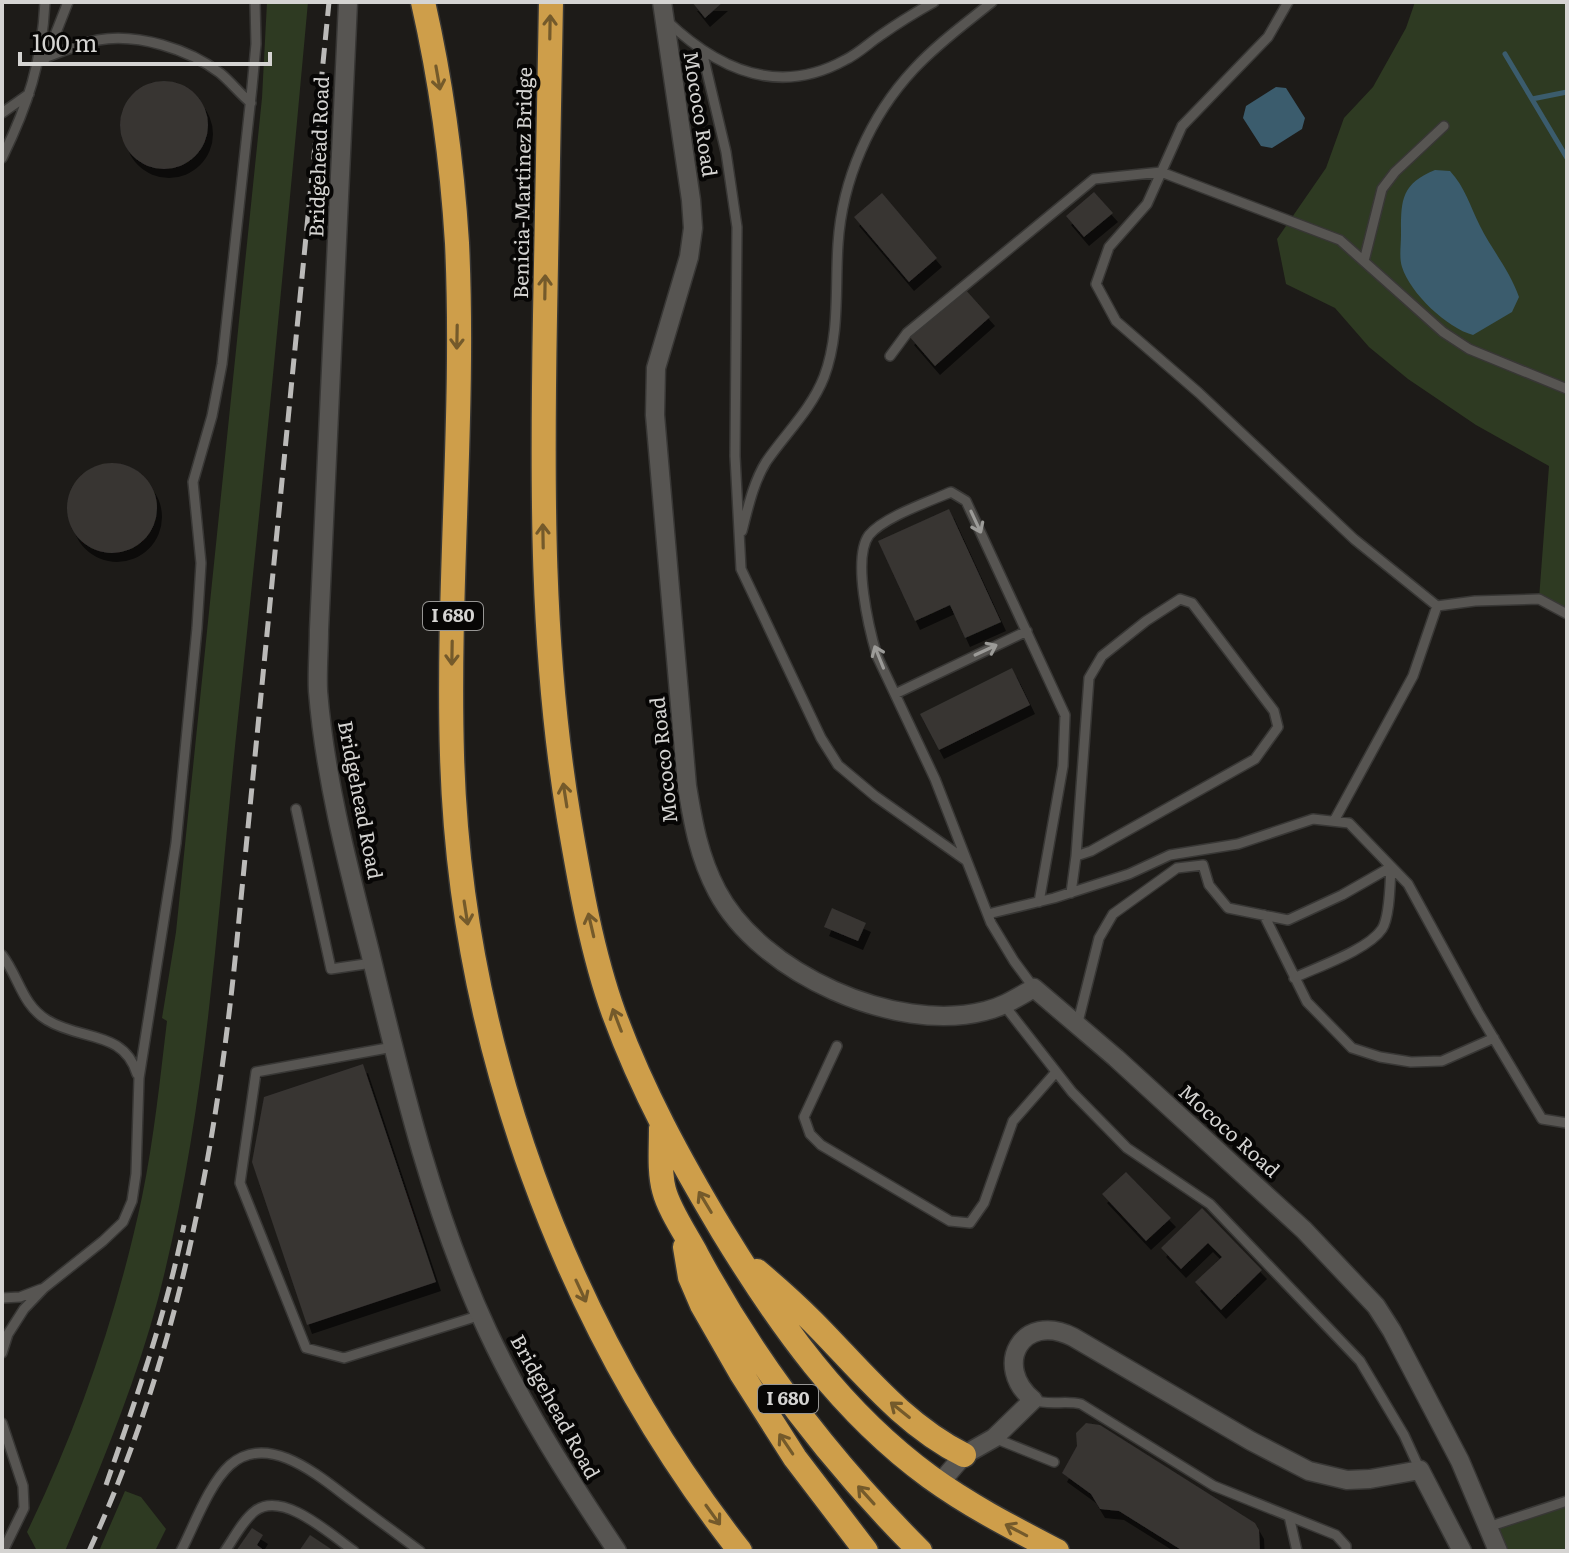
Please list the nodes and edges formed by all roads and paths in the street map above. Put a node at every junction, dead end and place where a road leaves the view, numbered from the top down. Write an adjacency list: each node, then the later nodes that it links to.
1 (45, 2): 12 (lane)
2 (68, 2): 12 (lane)
3 (255, 2): 14 (lane)
4 (348, 2): 37 (street, Bridgehead Road)
5 (423, 2): 71 (highway, I 680, one-way to 71)
6 (551, 2): 47 (highway, Benicia-Martinez Bridge / I 680, one-way to 6)
7 (934, 2): 11 (lane)
8 (992, 2): 22 (lane)
9 (1288, 2): 18 (lane)
10 (663, 10): 11 (lane); 40 (street, Mococo Road)
11 (702, 51): 22 (lane)
12 (43, 59): 13 (lane); 14 (lane)
13 (31, 92): 15 (lane); 17 (lane)
14 (251, 103): 46 (lane)
15 (2, 113)
16 (1444, 126): 19 (lane)
17 (2, 158)
18 (1161, 172): 19 (lane); 20 (lane); 23 (lane)
19 (1364, 261): 21 (lane)
20 (890, 356)
21 (1567, 389)
22 (739, 542): 30 (lane)
23 (1437, 606): 24 (lane); 28 (lane)
24 (1567, 614)
25 (1027, 631): 26 (lane, one-way to 25); 26 (lane, one-way to 25); 33 (lane)
26 (895, 694): 30 (lane)
27 (296, 809): 37 (lane)
28 (1334, 821): 31 (lane); 32 (lane)
29 (1076, 856): 29 (lane); 32 (lane)
30 (967, 861): 34 (lane)
31 (1391, 867): 35 (lane); 38 (lane); 42 (lane)
32 (1071, 893): 33 (lane)
33 (1039, 902): 34 (lane)
34 (988, 914): 39 (lane)
35 (1264, 915): 38 (lane); 41 (lane)
36 (2, 955): 46 (lane)
37 (372, 963): 44 (street, Bridgehead Road)
38 (1294, 978): 42 (lane)
39 (1034, 988): 40 (street, Mococo Road); 41 (street, Mococo Road)
40 (1004, 1005): 45 (lane)
41 (1077, 1026): 64 (street, Mococo Road)
42 (1494, 1038): 48 (lane)
43 (837, 1046): 45 (lane)
44 (393, 1047): 53 (street, Bridgehead Road); 53 (lane)
45 (1056, 1072): 60 (lane)
46 (139, 1078): 51 (lane)
47 (660, 1123): 49 (highway, I 680); 50 (highway, I 680, one-way to 47)
48 (1567, 1123)
49 (683, 1228): 72 (highway, I 680, one-way to 49); 73 (highway, I 680, one-way to 49)
50 (733, 1249): 58 (highway, one-way to 50); 61 (highway, I 680)
51 (44, 1288): 52 (lane); 54 (lane)
52 (2, 1298)
53 (481, 1315): 70 (street, Bridgehead Road)
54 (2, 1353)
55 (1033, 1400): 57 (street); 60 (street); 63 (lane)
56 (2, 1423): 65 (lane)
57 (994, 1438): 58 (street); 59 (lane)
58 (964, 1455): 61 (street)
59 (1054, 1462)
60 (1420, 1470): 77 (street)
61 (939, 1484): 74 (highway, I 680, one-way to 61)
62 (1567, 1501): 64 (lane)
63 (1289, 1516): 75 (lane); 76 (lane)
64 (1488, 1527): 78 (street, Mococo Road)
65 (4, 1545)
66 (181, 1551): 69 (lane)
67 (225, 1551): 68 (lane)
68 (354, 1551)
69 (420, 1551)
70 (617, 1551)
71 (740, 1551)
72 (866, 1551)
73 (920, 1551)
74 (1057, 1551)
75 (1297, 1551)
76 (1346, 1551)
77 (1462, 1551)
78 (1498, 1551)

